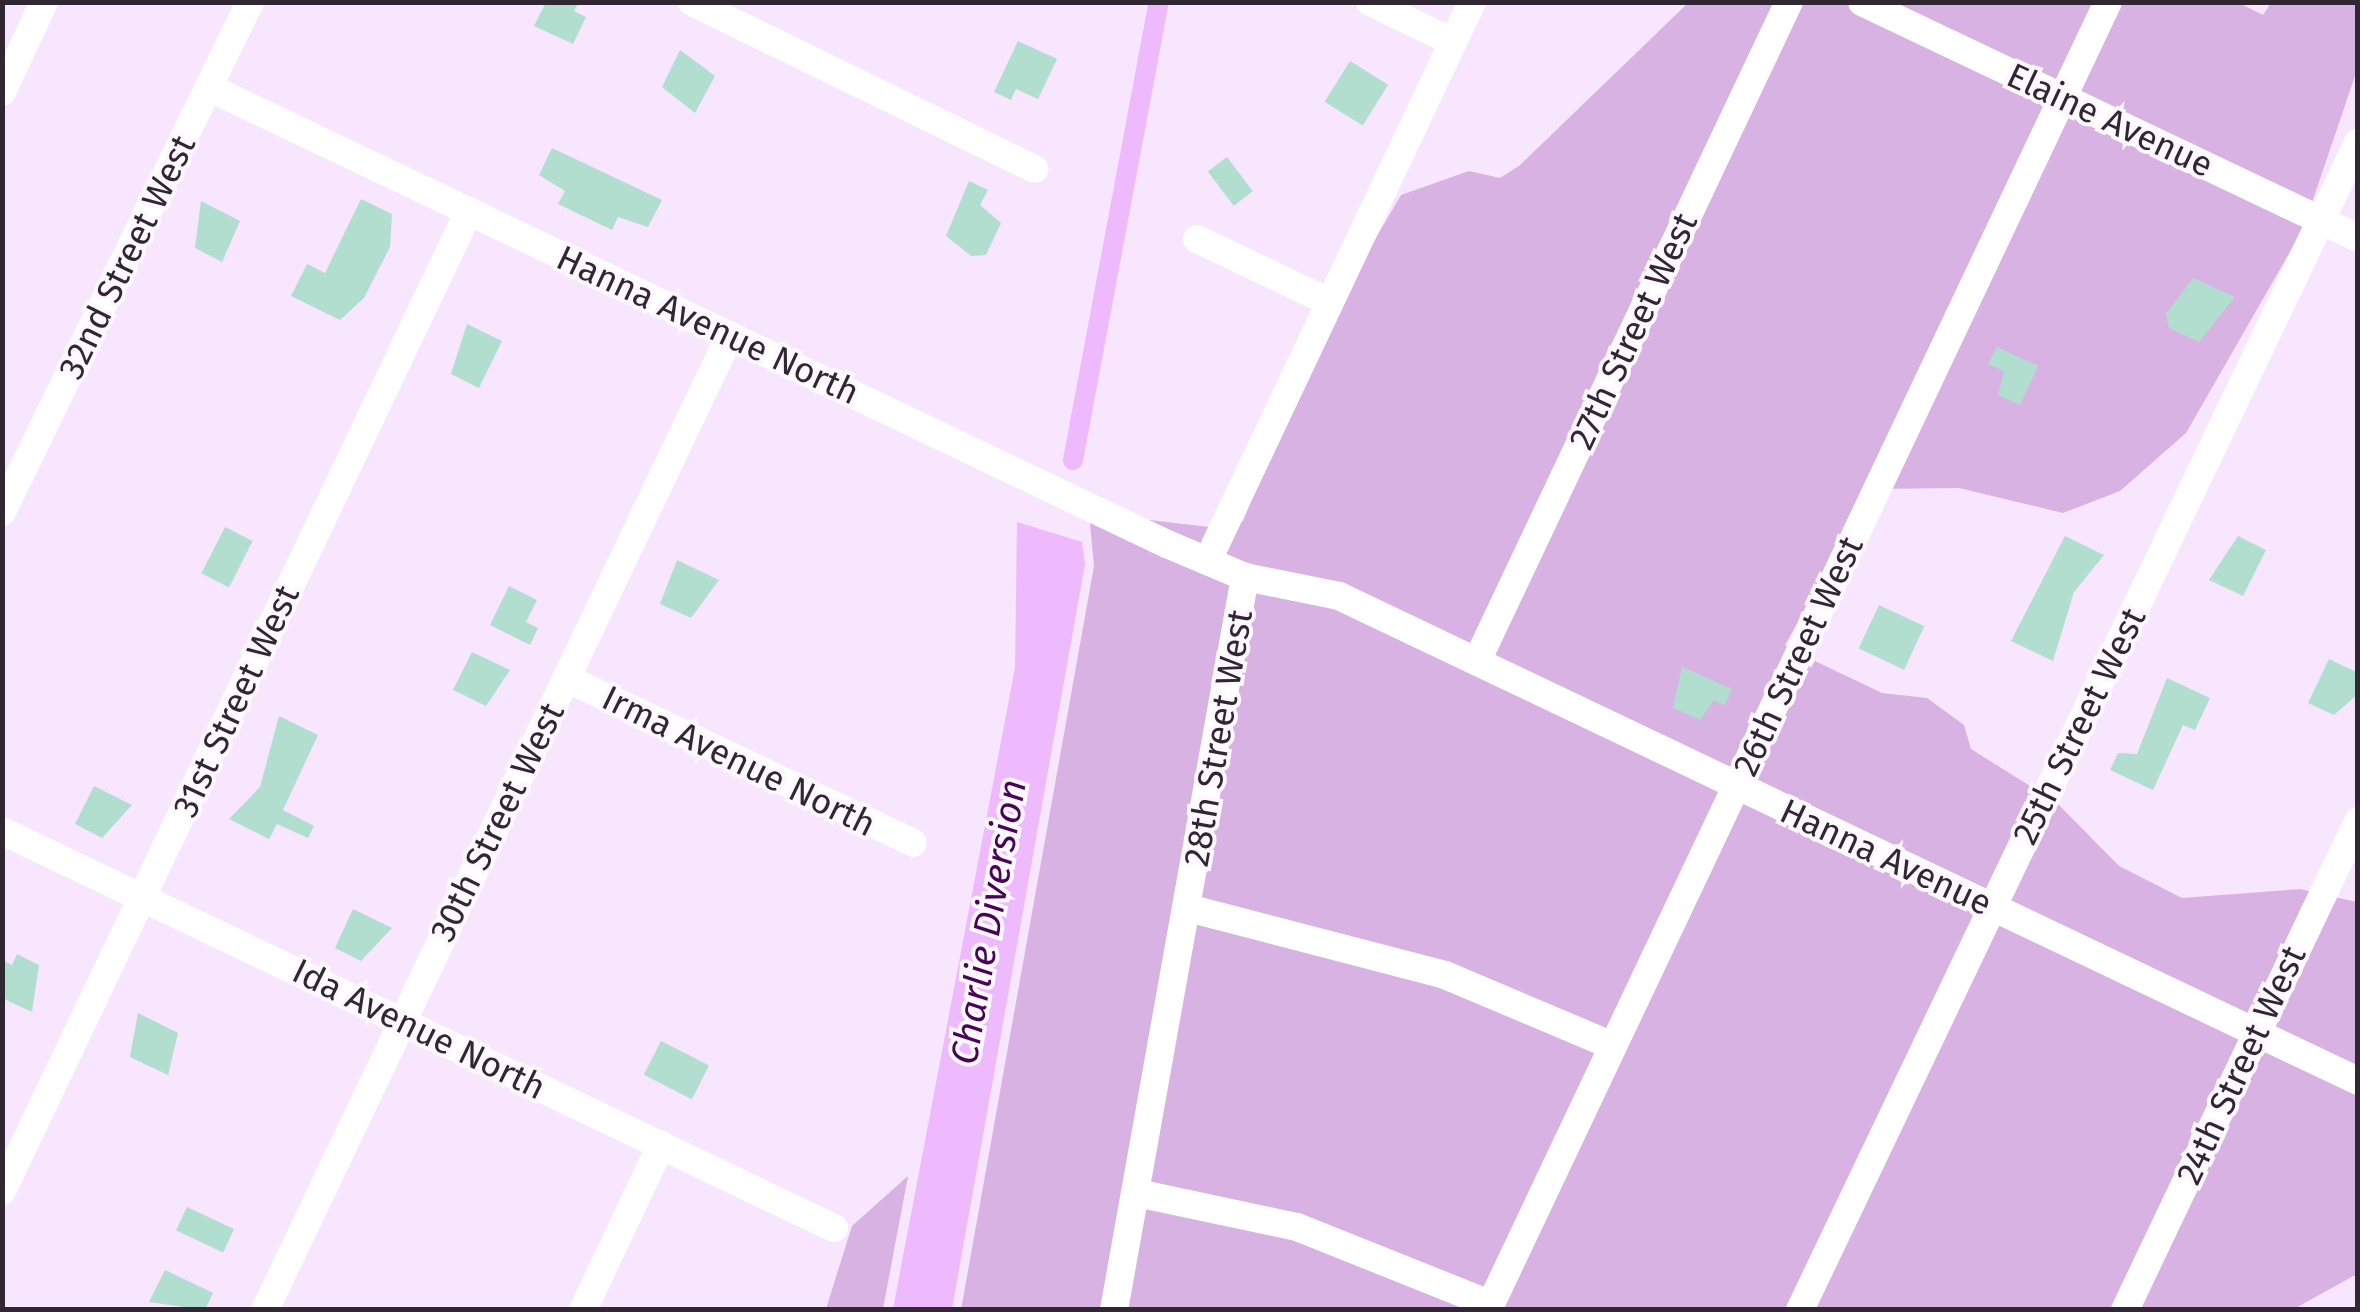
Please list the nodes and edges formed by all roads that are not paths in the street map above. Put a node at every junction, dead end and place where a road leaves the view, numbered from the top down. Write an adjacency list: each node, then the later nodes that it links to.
1 (44, 2): 11 (street)
2 (250, 2): 10 (street, 32nd Street West)
3 (692, 2): 14 (street)
4 (1370, 2): 9 (street)
5 (1472, 2): 9 (street, 28th Street West)
6 (1790, 2): 24 (street, 27th Street West)
7 (1862, 2): 12 (street, Elaine Avenue)
8 (2108, 2): 12 (street, 26th Street West)
9 (1454, 42): 19 (street, 28th Street West)
10 (210, 88): 15 (street, Hanna Avenue North); 21 (street, 32nd Street West)
11 (2, 92)
12 (2063, 98): 16 (street, Elaine Avenue); 26 (street, 26th Street West)
13 (2358, 143): 16 (street, 25th Street West)
14 (1035, 169)
15 (468, 210): 20 (street, Hanna Avenue North); 30 (street, 31st Street West)
16 (2320, 220): 17 (street, Elaine Avenue); 31 (street, 25th Street West)
17 (2358, 238)
18 (1197, 239): 19 (street)
19 (1329, 302): 22 (street, 28th Street West)
20 (730, 335): 22 (street, Hanna Avenue North); 25 (street, 30th Street West)
21 (2, 512)
22 (1208, 560): 23 (street, 28th Street West)
23 (1245, 576): 24 (street, Hanna Avenue); 32 (street, 28th Street West)
24 (1477, 661): 26 (street, Hanna Avenue)
25 (566, 678): 29 (street, Irma Avenue North); 33 (street, 30th Street West)
26 (1736, 786): 31 (street, Hanna Avenue); 35 (street, 26th Street West)
27 (2358, 820): 34 (street, 24th Street West)
28 (2, 831): 30 (street, Ida Avenue North)
29 (913, 844)
30 (141, 898): 33 (street, Ida Avenue North); 38 (street, 31st Street West)
31 (1992, 907): 34 (street, Hanna Avenue); 45 (street, 25th Street West)
32 (1188, 908): 35 (street); 39 (street, 28th Street West)
33 (402, 1022): 37 (street, Ida Avenue North); 42 (street, 30th Street West)
34 (2256, 1033): 36 (street, Hanna Avenue); 46 (street, 24th Street West)
35 (1613, 1046): 41 (street, 26th Street West)
36 (2358, 1081)
37 (662, 1145): 40 (street, Ida Avenue North); 43 (street)
38 (2, 1191)
39 (1137, 1193): 41 (street); 44 (street, 28th Street West)
40 (834, 1228)
41 (1489, 1307)
42 (265, 1310)
43 (583, 1310)
44 (1114, 1310)
45 (1800, 1310)
46 (2125, 1310)

